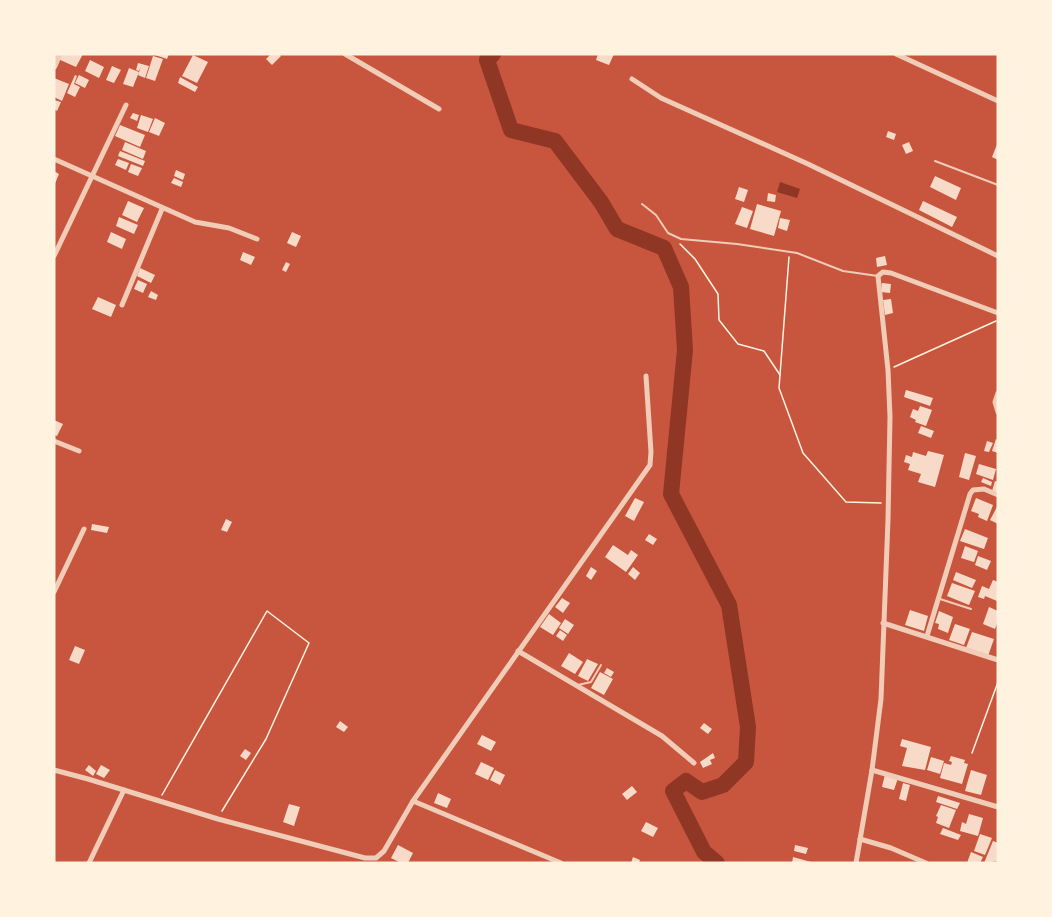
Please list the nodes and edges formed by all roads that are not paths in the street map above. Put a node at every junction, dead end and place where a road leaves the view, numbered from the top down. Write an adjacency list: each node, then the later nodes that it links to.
1 (59, 54): 4 (street)
2 (345, 54): 8 (street)
3 (897, 54): 6 (street)
4 (54, 66)
5 (632, 79): 17 (street)
6 (998, 101)
7 (126, 105): 11 (street)
8 (439, 109)
9 (54, 159): 11 (street)
10 (935, 161): 12 (lane)
11 (93, 176): 14 (street); 16 (street)
12 (998, 184)
13 (642, 204): 18 (lane)
14 (162, 208): 15 (street); 19 (street)
15 (257, 239)
16 (54, 256)
17 (998, 256)
18 (878, 276): 20 (street); 31 (street)
19 (122, 305)
20 (998, 313)
21 (646, 375): 33 (street)
22 (998, 393): 23 (street)
23 (998, 412)
24 (54, 441): 25 (street)
25 (79, 451)
26 (998, 495): 29 (street)
27 (84, 529): 28 (street)
28 (54, 592)
29 (938, 599): 30 (lane); 32 (street)
30 (971, 609)
31 (883, 623): 32 (street); 40 (street)
32 (927, 636): 35 (street)
33 (518, 651): 37 (street); 42 (street)
34 (998, 653): 35 (street)
35 (997, 660)
36 (602, 665): 37 (lane)
37 (575, 686): 38 (street)
38 (694, 763)
39 (54, 770): 41 (street)
40 (872, 770): 43 (street); 44 (street)
41 (124, 790): 42 (street); 45 (street)
42 (413, 801): 46 (street)
43 (998, 807)
44 (860, 839): 47 (street); 48 (street)
45 (89, 863)
46 (561, 863)
47 (856, 863)
48 (927, 863)

